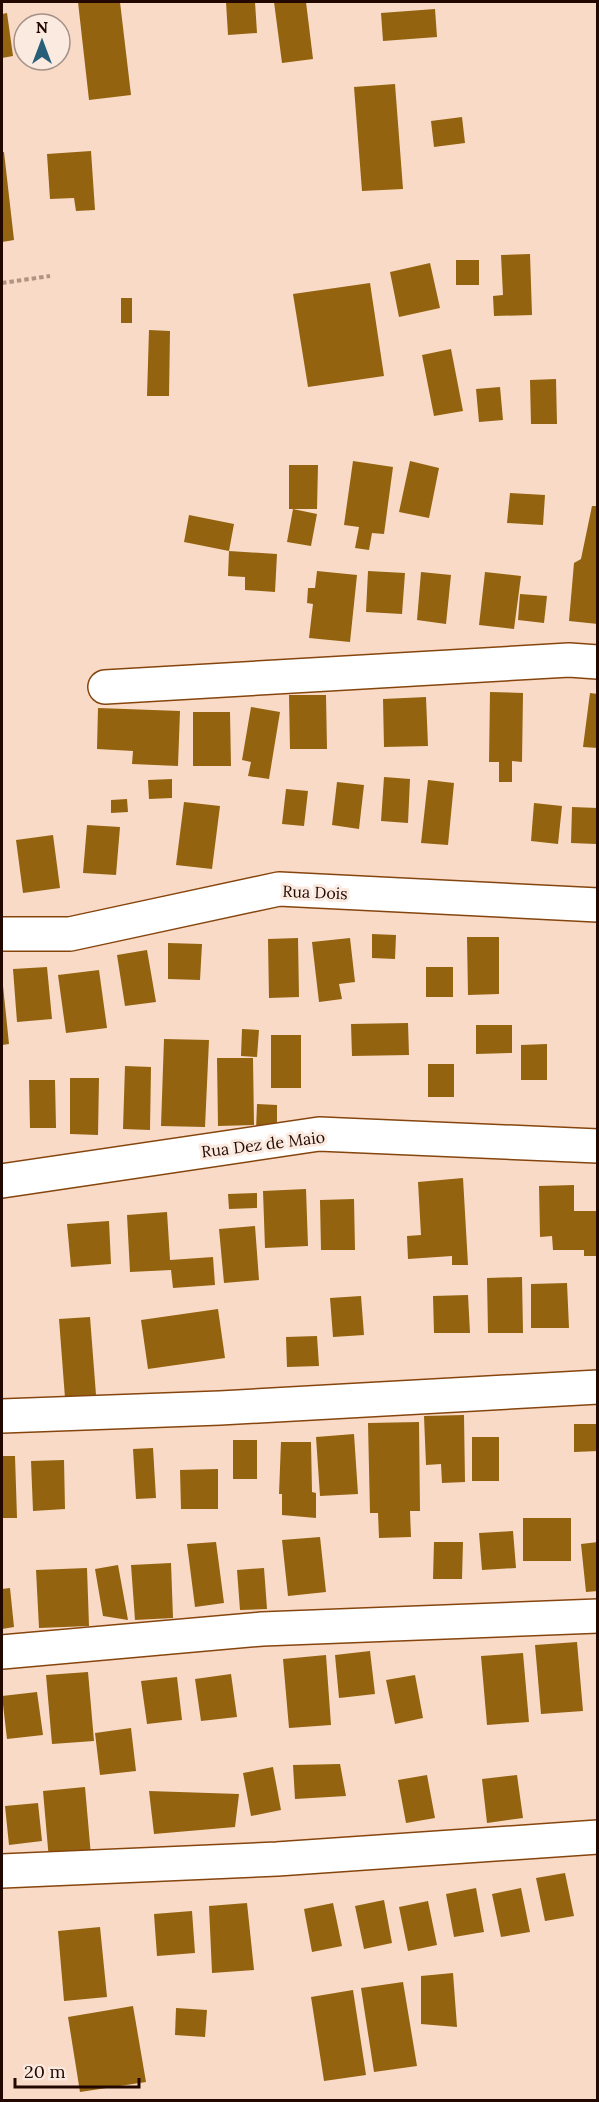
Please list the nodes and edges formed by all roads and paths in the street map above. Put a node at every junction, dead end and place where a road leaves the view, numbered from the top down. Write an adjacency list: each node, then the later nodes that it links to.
1 (50, 276): 2 (path)
2 (2, 284)
3 (597, 662): 4 (street)
4 (105, 687)
5 (597, 905): 6 (street, Rua Dois)
6 (2, 934)
7 (597, 1146): 8 (street, Rua Dez de Maio)
8 (2, 1181)
9 (597, 1387): 10 (street)
10 (2, 1416)
11 (597, 1616): 12 (street)
12 (2, 1652)
13 (597, 1837): 14 (street)
14 (2, 1871)

